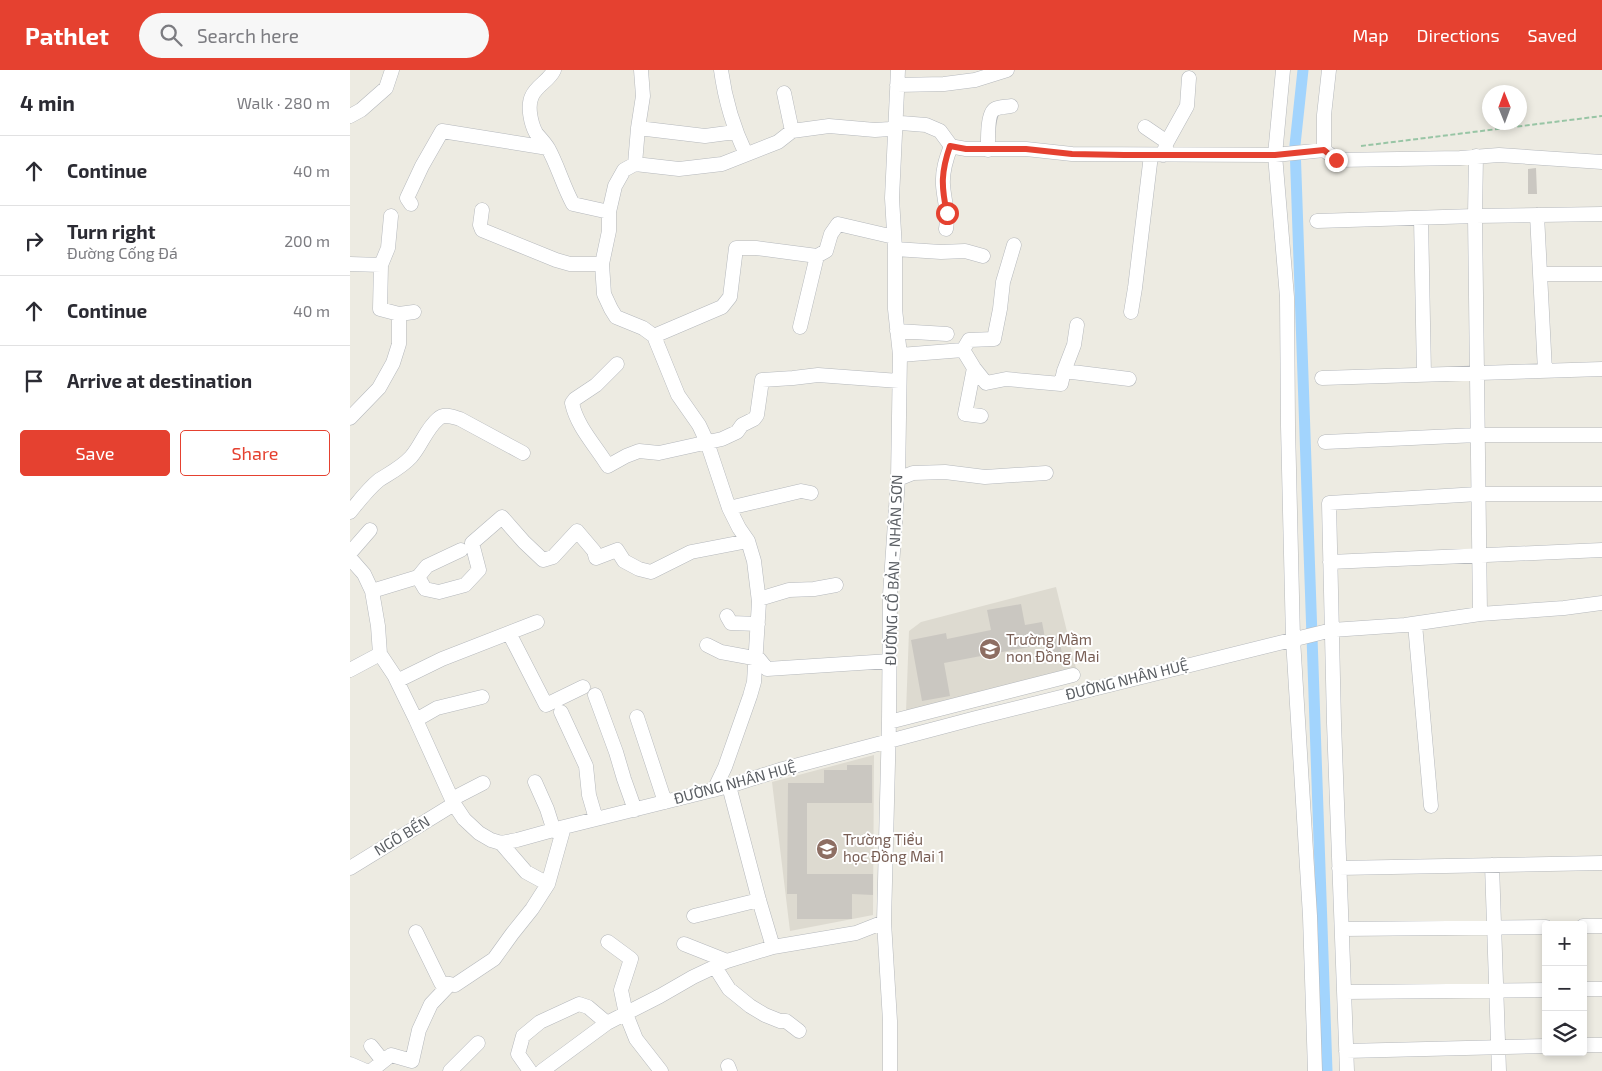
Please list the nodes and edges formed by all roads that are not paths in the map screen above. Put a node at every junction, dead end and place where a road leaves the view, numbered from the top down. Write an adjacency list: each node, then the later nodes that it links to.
1 (392, 70): 13 (street)
2 (554, 70): 20 (street)
3 (641, 70): 16 (street)
4 (721, 70): 18 (street)
5 (898, 70): 10 (street, ĐƯỜNG CỔ BẢN - NHÂN SƠN)
6 (1007, 70): 10 (street)
7 (1283, 70): 25 (street)
8 (1329, 70): 22 (street)
9 (1189, 78): 23 (street)
10 (897, 85): 14 (street, ĐƯỜNG CỔ BẢN - NHÂN SƠN)
11 (784, 93): 17 (street)
12 (1011, 106): 21 (street)
13 (350, 116)
14 (896, 124): 17 (street); 19 (street); 39 (street, ĐƯỜNG CỔ BẢN - NHÂN SƠN)
15 (1145, 127): 23 (street)
16 (638, 128): 18 (street); 28 (street)
17 (792, 131): 24 (street)
18 (735, 132): 24 (street)
19 (950, 146): 21 (street); 38 (street)
20 (548, 148): 29 (street); 31 (street)
21 (988, 150): 23 (street)
22 (1317, 150): 25 (street); 26 (street)
23 (1160, 151): 25 (street); 49 (street)
24 (746, 154): 28 (street)
25 (1275, 155): 102 (street)
26 (1476, 156): 27 (street); 35 (street)
27 (1602, 162)
28 (635, 164): 31 (street)
29 (411, 204)
30 (482, 210): 44 (street)
31 (609, 212): 44 (street)
32 (1602, 214): 33 (street)
33 (1537, 215): 35 (street); 46 (street)
34 (391, 216): 45 (street)
35 (1475, 216): 36 (street); 63 (street)
36 (1421, 218): 37 (street); 64 (street)
37 (1317, 221)
38 (946, 229)
39 (895, 243): 41 (street); 42 (street); 53 (street, ĐƯỜNG CỔ BẢN - NHÂN SƠN)
40 (1014, 245): 56 (street)
41 (817, 256): 52 (street); 55 (street)
42 (983, 256)
43 (350, 264): 45 (street)
44 (602, 264): 55 (street)
45 (380, 265): 50 (street)
46 (1540, 274): 47 (street); 62 (street)
47 (1602, 274)
48 (414, 312): 50 (street)
49 (1131, 312)
50 (399, 314): 69 (street)
51 (1076, 325): 61 (street)
52 (800, 326)
53 (897, 331): 54 (street); 57 (street, ĐƯỜNG CỔ BẢN - NHÂN SƠN)
54 (947, 334)
55 (654, 336): 72 (street)
56 (963, 350): 57 (street); 59 (street)
57 (900, 355): 67 (street, ĐƯỜNG CỔ BẢN - NHÂN SƠN)
58 (617, 364): 72 (street)
59 (974, 368): 61 (street); 68 (street)
60 (1602, 369): 62 (street)
61 (1064, 371): 66 (street)
62 (1545, 371): 63 (street)
63 (1477, 373): 64 (street); 70 (street)
64 (1424, 375): 65 (street)
65 (1322, 378)
66 (1129, 379)
67 (899, 381): 72 (street); 76 (street, ĐƯỜNG CỔ BẢN - NHÂN SƠN)
68 (981, 416)
69 (350, 418)
70 (1478, 436): 71 (street); 73 (street); 78 (street)
71 (1602, 436)
72 (707, 442): 80 (street)
73 (1326, 442)
74 (523, 453): 81 (street)
75 (1046, 473): 76 (street)
76 (898, 479): 106 (street, ĐƯỜNG CỔ BẢN - NHÂN SƠN)
77 (811, 493): 80 (street)
78 (1478, 494): 79 (street); 87 (street); 89 (street)
79 (1602, 494)
80 (729, 508): 83 (street)
81 (350, 512)
82 (370, 530): 86 (street)
83 (748, 541): 90 (street); 93 (street)
84 (461, 550): 90 (street)
85 (1602, 550): 87 (street)
86 (350, 553)
87 (1479, 555): 89 (street); 95 (street)
88 (350, 558): 92 (street)
89 (1330, 562): 100 (street)
90 (418, 577): 92 (street)
91 (836, 585): 93 (street)
92 (372, 591): 104 (street)
93 (759, 599): 98 (street)
94 (1602, 603): 95 (street, ĐƯỜNG NHÂN HUỆ)
95 (1480, 614): 99 (street, ĐƯỜNG NHÂN HUỆ)
96 (727, 616): 98 (street)
97 (537, 622): 101 (street)
98 (758, 624): 105 (street)
99 (1415, 624): 100 (street, ĐƯỜNG NHÂN HUỆ); 126 (street)
100 (1332, 630): 102 (street, ĐƯỜNG NHÂN HUỆ); 134 (street)
101 (509, 633): 109 (street); 110 (street)
102 (1293, 639): 116 (street, ĐƯỜNG NHÂN HUỆ); 174 (street)
103 (707, 645): 105 (street)
104 (380, 654): 107 (street); 109 (street)
105 (756, 658): 106 (street); 123 (street)
106 (890, 661): 118 (street, ĐƯỜNG CỔ BẢN - NHÂN SƠN)
107 (350, 670)
108 (1073, 675): 113 (street)
109 (397, 681): 117 (street)
110 (583, 687)
111 (595, 695): 127 (street)
112 (482, 697): 117 (street)
113 (972, 700): 116 (street); 118 (street)
114 (561, 712): 128 (street)
115 (637, 717): 125 (street)
116 (976, 718): 119 (street, ĐƯỜNG NHÂN HUỆ)
117 (416, 720): 124 (street)
118 (889, 722): 119 (street, ĐƯỜNG CỔ BẢN - NHÂN SƠN)
119 (888, 741): 122 (street, ĐƯỜNG NHÂN HUỆ); 138 (street, ĐƯỜNG CỔ BẢN - NHÂN SƠN)
120 (483, 782): 124 (street, NGÕ BẾN)
121 (535, 782): 129 (street)
122 (729, 786): 123 (street, ĐƯỜNG NHÂN HUỆ); 136 (street)
123 (714, 790): 125 (street, ĐƯỜNG NHÂN HUỆ)
124 (453, 801): 130 (street); 133 (street, NGÕ BẾN)
125 (665, 802): 127 (street, ĐƯỜNG NHÂN HUỆ)
126 (1430, 806)
127 (635, 810): 128 (street, ĐƯỜNG NHÂN HUỆ)
128 (596, 819): 129 (street, ĐƯỜNG NHÂN HUỆ)
129 (559, 829): 130 (street, ĐƯỜNG NHÂN HUỆ); 135 (street)
130 (501, 843): 135 (street)
131 (1602, 863): 132 (street)
132 (1492, 865): 134 (street); 141 (street)
133 (350, 868)
134 (1339, 868): 143 (street)
135 (548, 884): 149 (street)
136 (758, 900): 137 (street); 147 (street)
137 (694, 916)
138 (884, 922): 147 (street); 173 (street, ĐƯỜNG CỔ BẢN - NHÂN SƠN)
139 (1587, 926): 140 (street)
140 (1602, 926)
141 (1495, 927): 142 (street); 143 (street); 152 (street)
142 (1542, 927)
143 (1342, 929): 154 (street)
144 (416, 932): 149 (street)
145 (608, 942): 155 (street)
146 (684, 944): 148 (street)
147 (773, 947): 148 (street)
148 (721, 964): 155 (street); 157 (street)
149 (450, 984): 165 (street)
150 (1587, 989): 151 (street)
151 (1602, 989)
152 (1497, 990): 153 (street); 154 (street); 163 (street)
153 (1542, 990)
154 (1344, 992): 164 (street)
155 (626, 1014): 156 (street); 172 (street)
156 (607, 1023): 170 (street); 171 (street)
157 (799, 1031)
158 (478, 1043): 169 (street)
159 (1587, 1045): 160 (street)
160 (1602, 1045)
161 (370, 1046): 165 (street)
162 (1542, 1046): 163 (street)
163 (1498, 1047): 164 (street); 176 (street)
164 (1346, 1051): 175 (street)
165 (383, 1061): 168 (street)
166 (350, 1064): 167 (street)
167 (366, 1071)
168 (371, 1071)
169 (450, 1071)
170 (530, 1071)
171 (542, 1071)
172 (661, 1071)
173 (890, 1071)
174 (1315, 1071)
175 (1347, 1071)
176 (1499, 1071)

